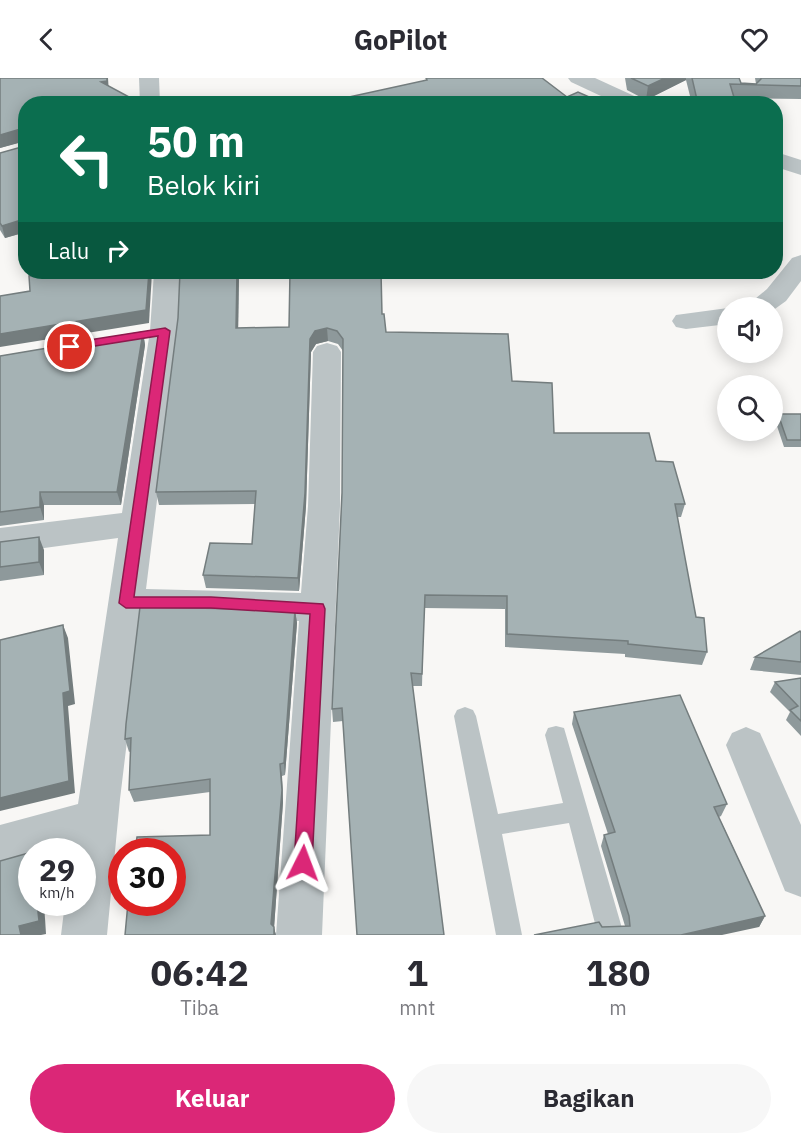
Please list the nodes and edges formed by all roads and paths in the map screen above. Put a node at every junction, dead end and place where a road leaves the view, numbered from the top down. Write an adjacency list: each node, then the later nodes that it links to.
1 (149, 78): 3 (street)
2 (578, 78): 4 (street)
3 (150, 96)
4 (618, 96)
5 (783, 162): 6 (street)
6 (801, 168)
7 (801, 263): 9 (street)
8 (165, 279): 13 (street)
9 (773, 297)
10 (717, 317): 11 (street)
11 (686, 321)
12 (327, 351): 16 (street)
13 (137, 523): 14 (street); 15 (street)
14 (0, 541)
15 (126, 603): 16 (street); 21 (street)
16 (318, 609): 26 (street)
17 (465, 716): 22 (lane)
18 (556, 735): 20 (lane)
19 (746, 745): 24 (street)
20 (577, 811): 22 (lane); 28 (lane)
21 (96, 818): 23 (street); 25 (street)
22 (489, 826): 27 (lane)
23 (0, 845)
24 (801, 876)
25 (84, 935)
26 (299, 935)
27 (509, 935)
28 (611, 935)

